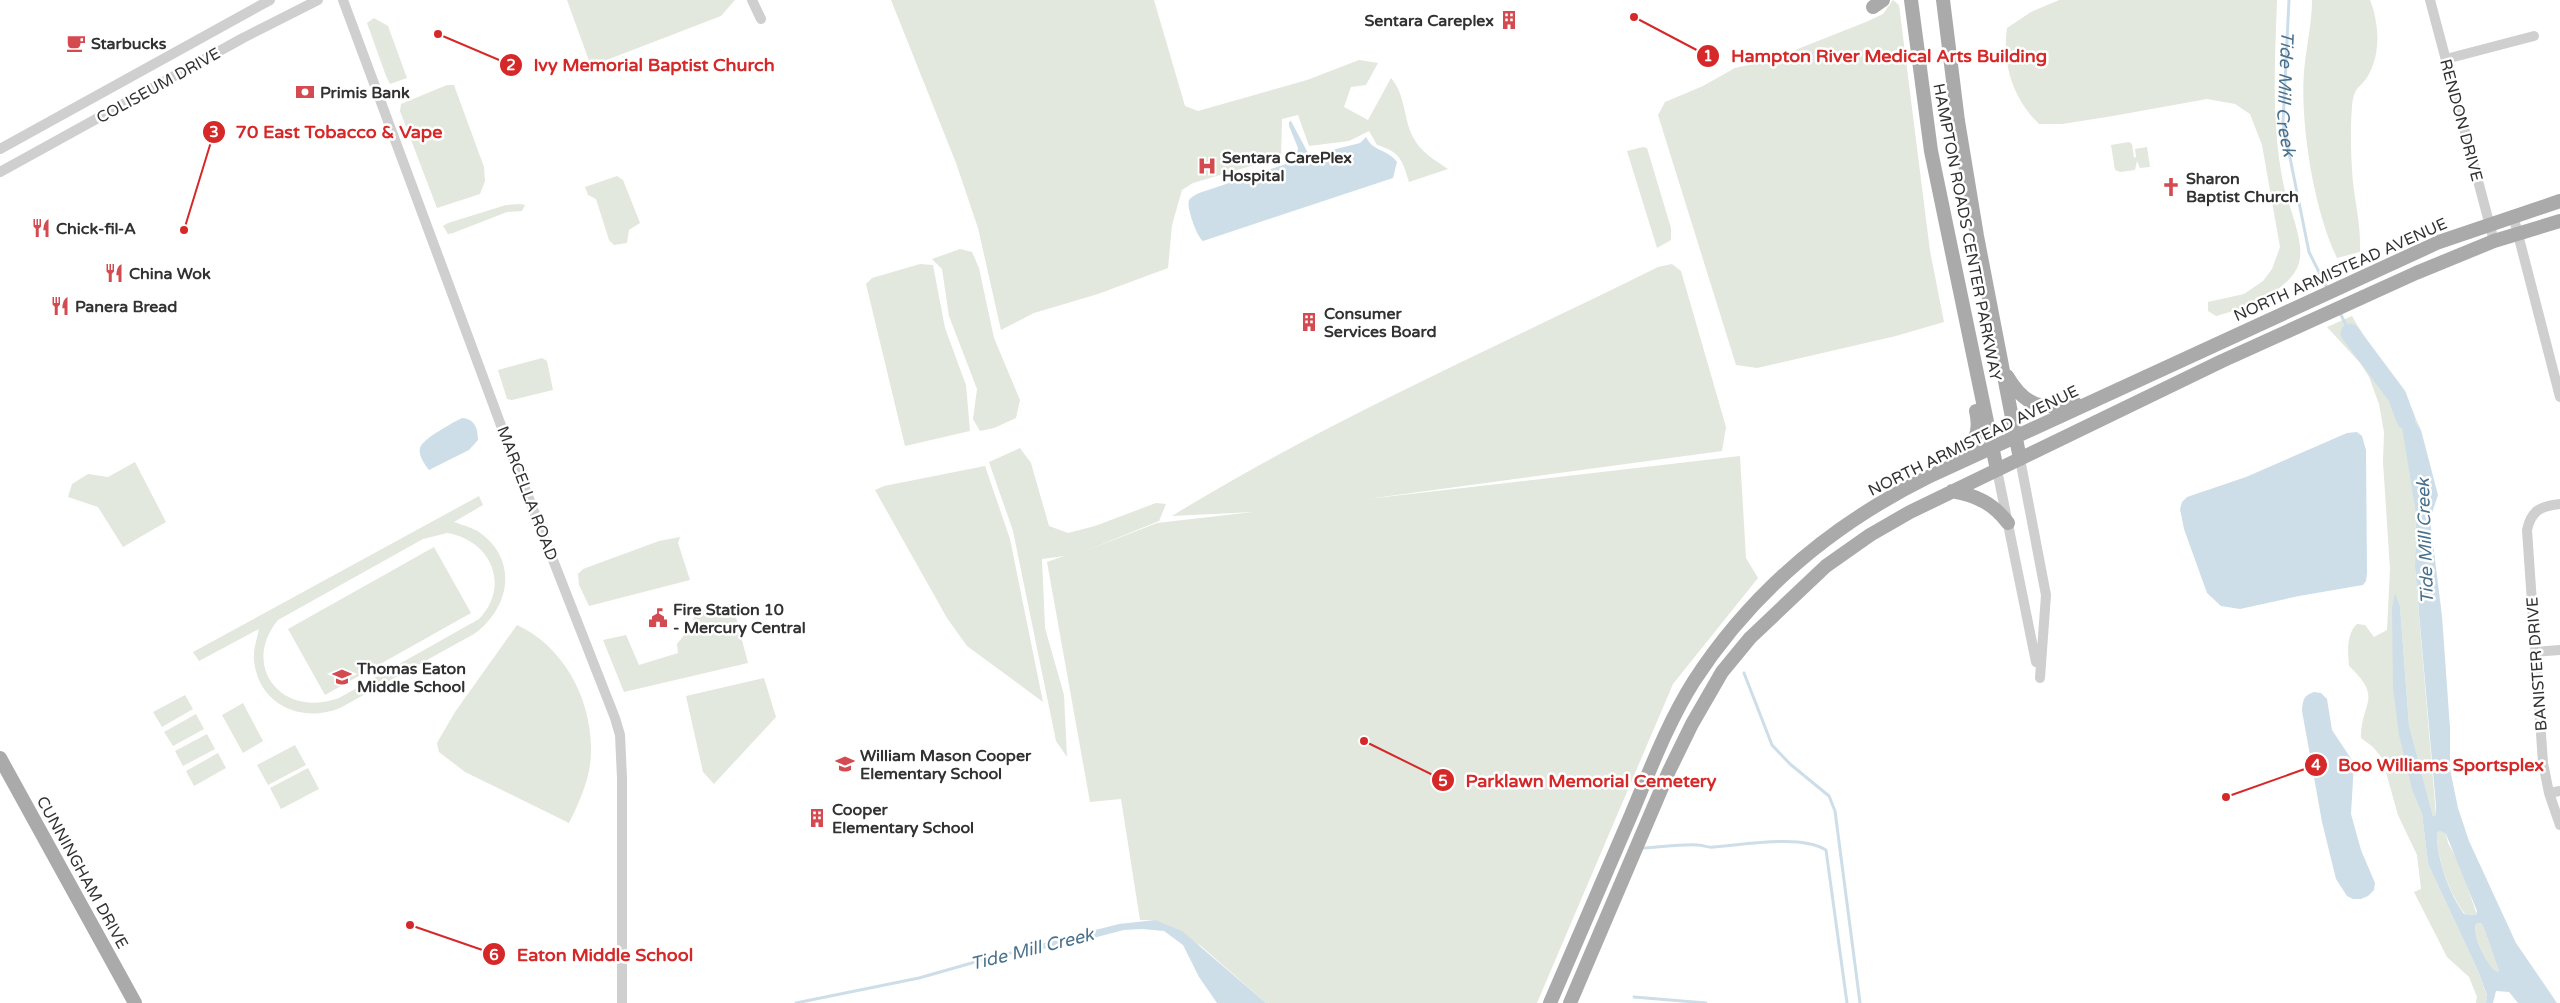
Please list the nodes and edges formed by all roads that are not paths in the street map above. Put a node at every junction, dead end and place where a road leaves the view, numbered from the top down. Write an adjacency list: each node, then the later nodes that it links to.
1 (270, 0): 11 (street, COLISEUM DRIVE)
2 (318, 0): 12 (street, COLISEUM DRIVE)
3 (343, 0): 38 (street, MARCELLA ROAD)
4 (752, 0): 8 (street)
5 (1911, 0): 19 (main road, HAMPTON ROADS CENTER PARKWAY)
6 (1943, 0): 20 (main road, HAMPTON ROADS CENTER PARKWAY)
7 (2430, 0): 10 (street, RENDON DRIVE)
8 (761, 19)
9 (2534, 36): 10 (street)
10 (2446, 59): 16 (street, RENDON DRIVE)
11 (0, 148)
12 (0, 172)
13 (2560, 201): 14 (main road, NORTH ARMISTEAD AVENUE)
14 (2513, 215): 16 (main road, NORTH ARMISTEAD AVENUE); 17 (street)
15 (2560, 221): 17 (main road)
16 (2489, 224): 18 (street, RENDON DRIVE); 22 (main road, NORTH ARMISTEAD AVENUE)
17 (2518, 233): 18 (main road); 21 (street)
18 (2494, 241): 25 (main road)
19 (1955, 272): 24 (main road, HAMPTON ROADS CENTER PARKWAY); 27 (main road)
20 (2002, 367): 22 (main road); 23 (main road, HAMPTON ROADS CENTER PARKWAY)
21 (2560, 398)
22 (2097, 399): 23 (main road, NORTH ARMISTEAD AVENUE)
23 (2017, 436): 24 (main road, NORTH ARMISTEAD AVENUE); 25 (main road, HAMPTON ROADS CENTER PARKWAY)
24 (1992, 448): 26 (main road, HAMPTON ROADS CENTER PARKWAY); 27 (main road, NORTH ARMISTEAD AVENUE)
25 (2020, 459): 26 (main road); 30 (street)
26 (1997, 470): 28 (main road); 30 (street)
27 (1928, 477): 39 (main road, NORTH ARMISTEAD AVENUE)
28 (1952, 491): 30 (main road); 40 (main road)
29 (2560, 504): 32 (street, BANISTER DRIVE)
30 (2008, 523)
31 (2560, 650): 32 (street)
32 (2535, 652): 35 (street, BANISTER DRIVE)
33 (0, 758): 37 (main road, CUNNINGHAM DRIVE)
34 (2560, 790): 35 (street)
35 (2549, 793): 36 (street, BANISTER DRIVE)
36 (2560, 825)
37 (135, 1003)
38 (622, 1003)
39 (1550, 1003)
40 (1570, 1003)

